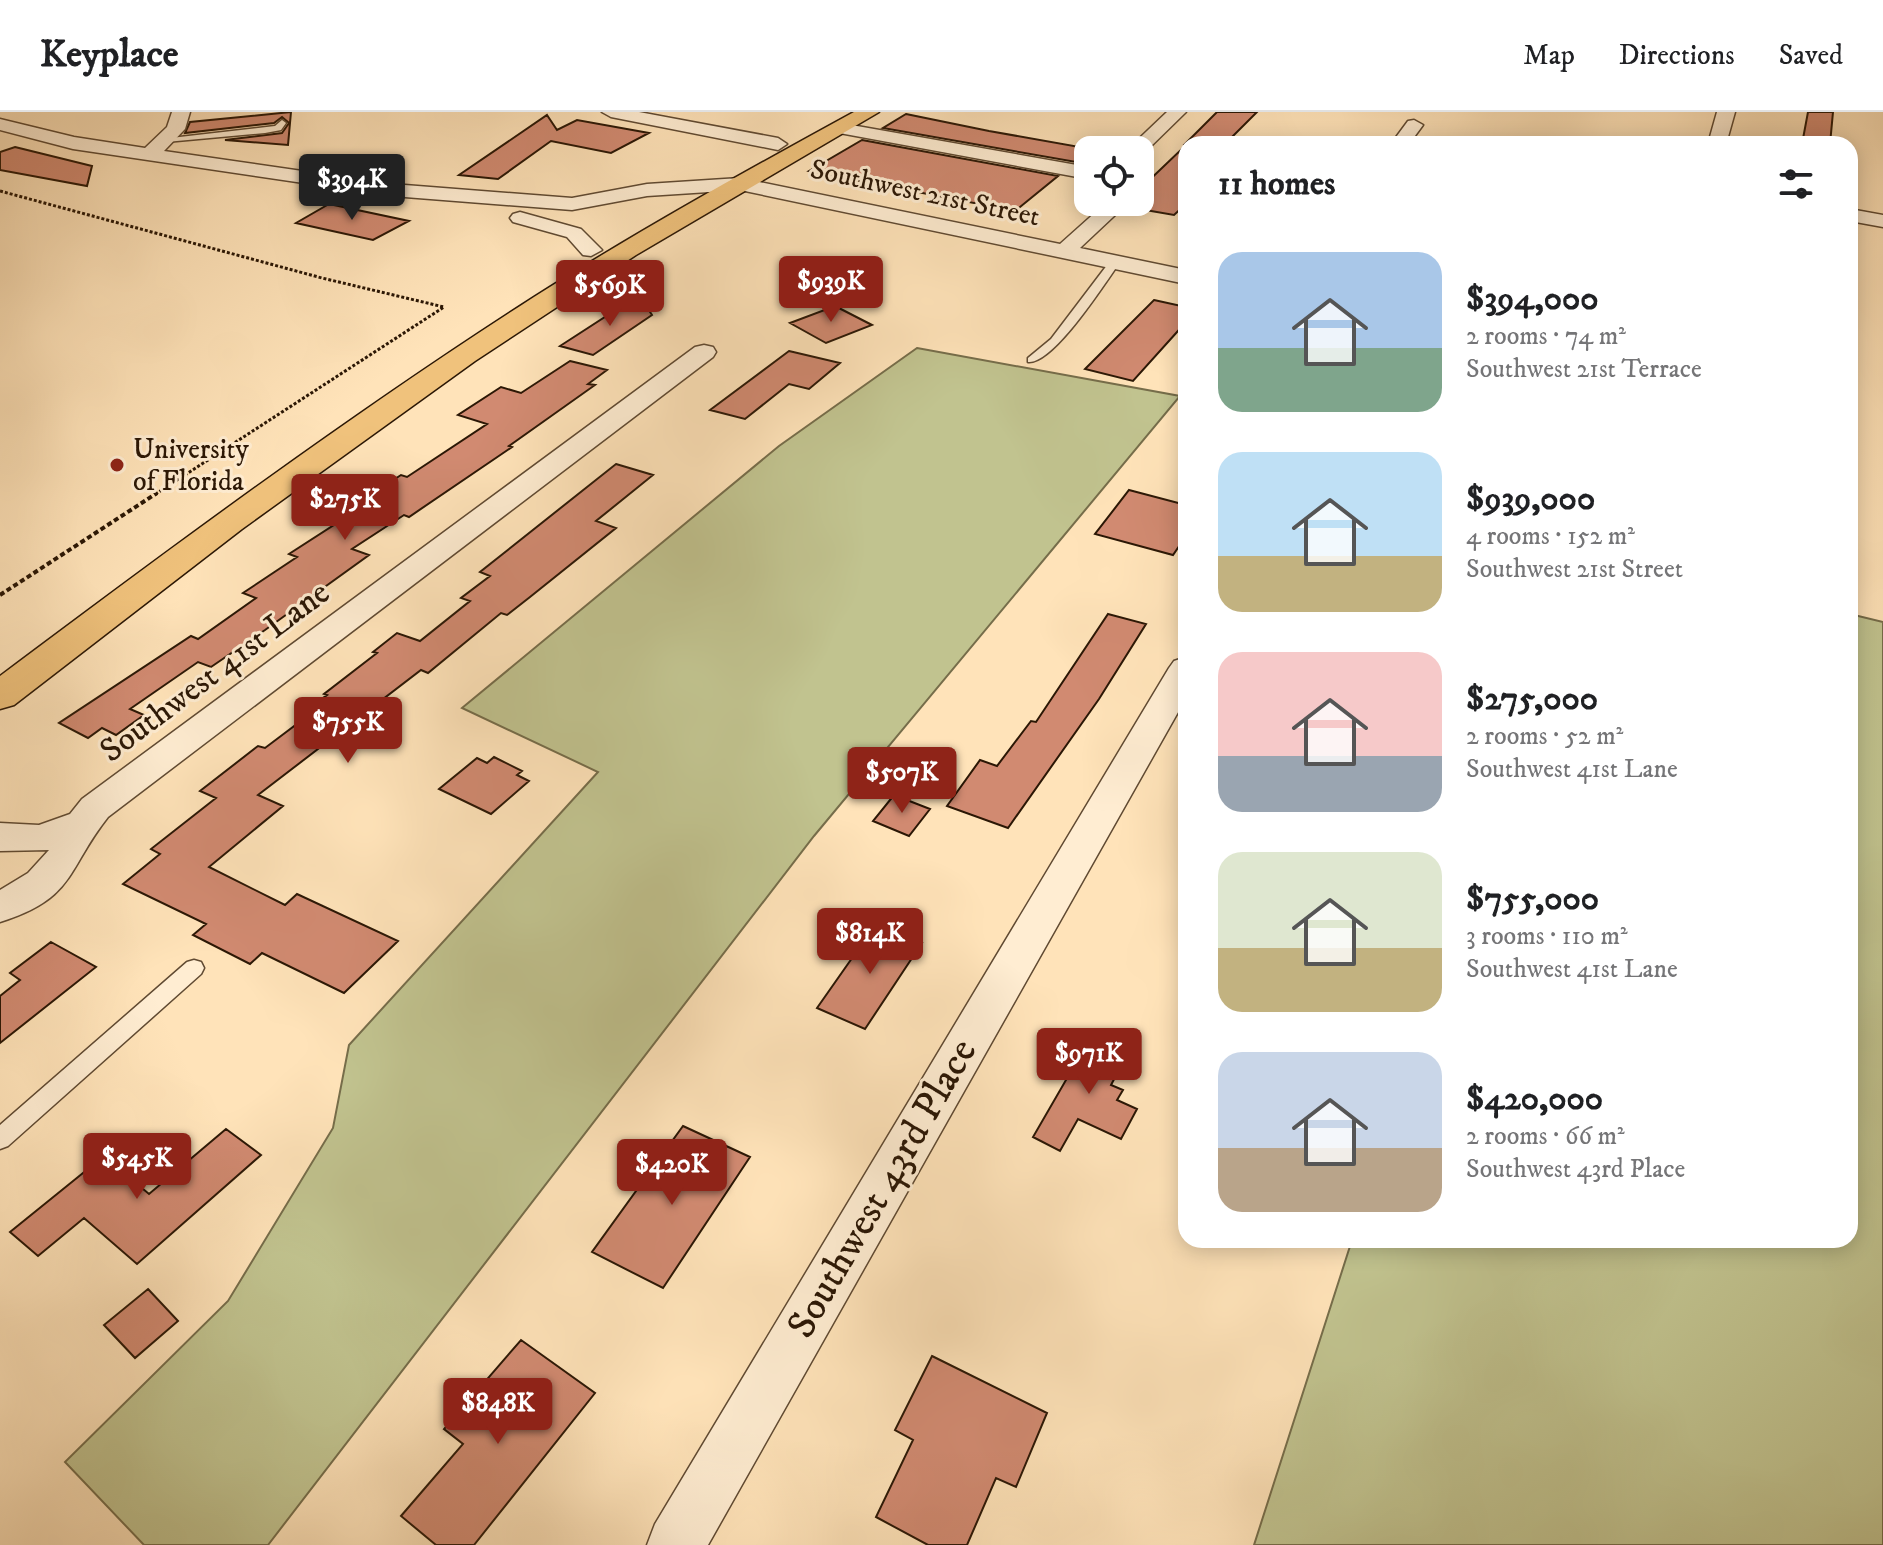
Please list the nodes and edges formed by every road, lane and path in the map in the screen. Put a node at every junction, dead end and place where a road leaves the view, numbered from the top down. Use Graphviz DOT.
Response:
graph roads {
  1 [pos="181,112"];
  2 [pos="611,112"];
  3 [pos="869,112"];
  4 [pos="1177,112"];
  5 [pos="1726,112"];
  6 [pos="838,120"];
  7 [pos="282,123"];
  8 [pos="0,124"];
  9 [pos="1414,125"];
  10 [pos="1151,136"];
  11 [pos="1406,136"];
  12 [pos="1719,136"];
  13 [pos="166,139"];
  14 [pos="778,144"];
  15 [pos="871,154"];
  16 [pos="148,155"];
  17 [pos="902,160"];
  18 [pos="1074,170"];
  19 [pos="740,184"];
  20 [pos="698,187"];
  21 [pos="392,190"];
  22 [pos="0,191"];
  23 [pos="1104,216"];
  24 [pos="1858,216"];
  25 [pos="1883,221"];
  26 [pos="591,250"];
  27 [pos="1065,251"];
  28 [pos="1115,262"];
  29 [pos="1178,275"];
  30 [pos="704,352"];
  31 [pos="1032,360"];
  32 [pos="0,595"];
  33 [pos="0,657"];
  34 [pos="1178,682"];
  35 [pos="0,696"];
  36 [pos="80,825"];
  37 [pos="0,837"];
  38 [pos="0,907"];
  39 [pos="194,968"];
  40 [pos="0,1139"];
  41 [pos="676,1545"];
  1 -- 13 [label="street"];
  2 -- 14 [label="street, Southwest 21st Street"];
  3 -- 6 [label="highway"];
  4 -- 10 [label="street"];
  5 -- 12 [label="street"];
  6 -- 14 [label="highway"];
  6 -- 18 [label="street"];
  6 -- 19 [label="highway"];
  7 -- 13 [label="lane"];
  8 -- 16 [label="street"];
  9 -- 11 [label="street"];
  13 -- 16 [label="street"];
  14 -- 20 [label="highway"];
  15 -- 17 [label="street"];
  16 -- 21 [label="street"];
  19 -- 20 [label="street, Southwest 21st Street"];
  19 -- 27 [label="street, Southwest 21st Street"];
  19 -- 35 [label="highway"];
  20 -- 21 [label="street, Southwest 21st Street"];
  20 -- 26 [label="highway"];
  21 -- 26 [label="street"];
  22 -- 32 [label="path"];
  23 -- 27 [label="street"];
  24 -- 25 [label="street"];
  26 -- 33 [label="highway"];
  27 -- 28 [label="street, Southwest 21st Street"];
  28 -- 29 [label="street, Southwest 21st Street"];
  28 -- 31 [label="lane"];
  30 -- 36 [label="street, Southwest 41st Lane"];
  34 -- 41 [label="street, Southwest 43rd Place"];
  36 -- 37 [label="street"];
  36 -- 38 [label="street"];
  39 -- 40 [label="lane"];
}
